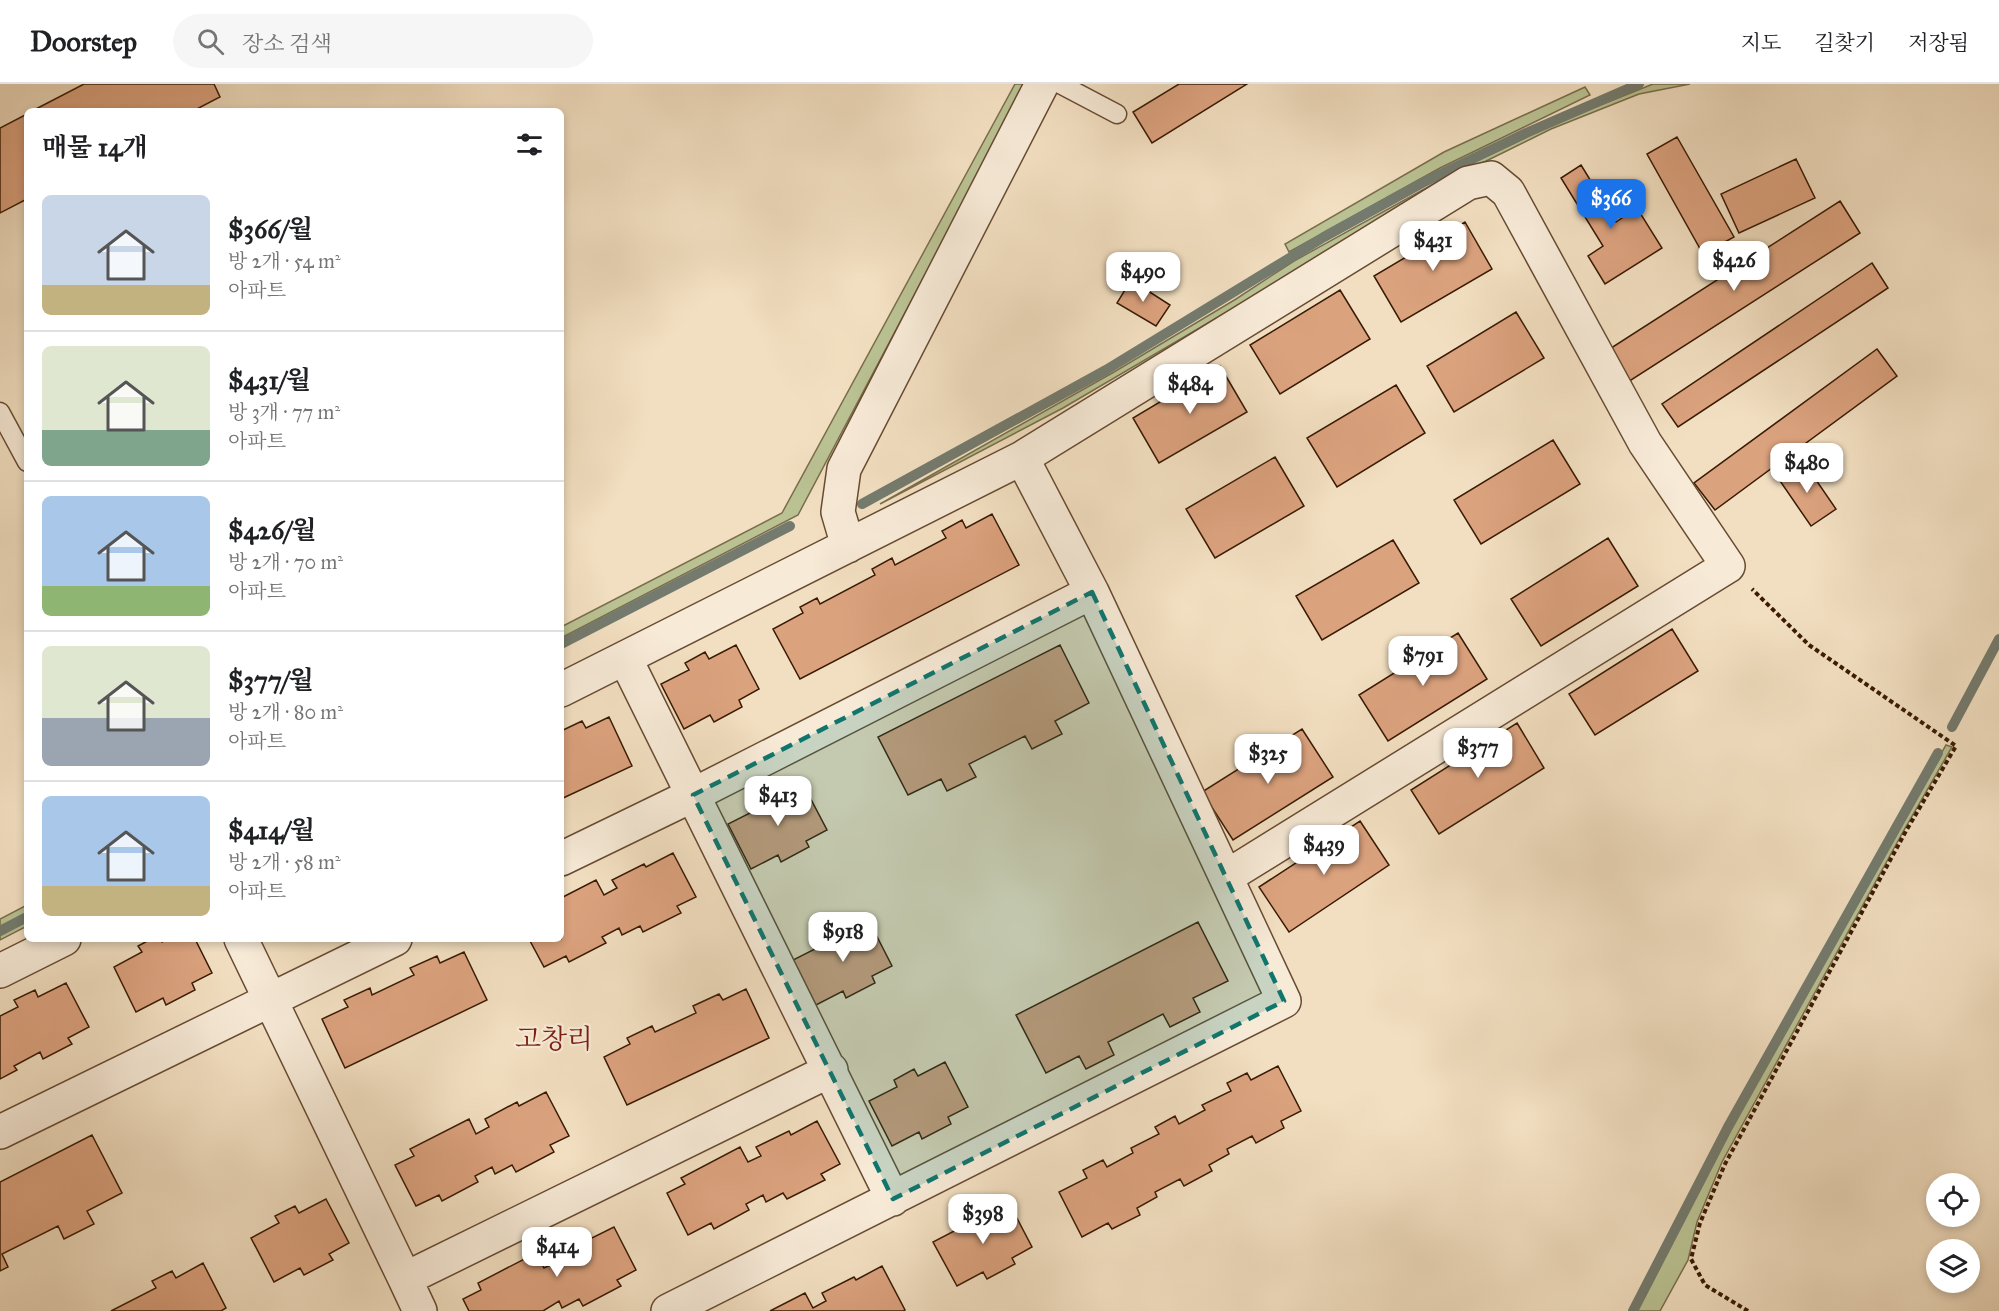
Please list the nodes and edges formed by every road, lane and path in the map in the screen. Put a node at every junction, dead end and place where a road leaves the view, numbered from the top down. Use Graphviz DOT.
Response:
graph roads {
  1 [pos="1042,84"];
  2 [pos="1060,84"];
  3 [pos="1117,114"];
  4 [pos="0,412"];
  5 [pos="24,456"];
  6 [pos="1022,458"];
  7 [pos="848,546"];
  8 [pos="1728,566"];
  9 [pos="1092,592"];
  10 [pos="625,658"];
  11 [pos="564,688"];
  12 [pos="693,795"];
  13 [pos="564,858"];
  14 [pos="1226,876"];
  15 [pos="58,942"];
  16 [pos="242,942"];
  17 [pos="389,942"];
  18 [pos="0,971"];
  19 [pos="270,999"];
  20 [pos="831,1070"];
  21 [pos="0,1132"];
  22 [pos="893,1199"];
  23 [pos="405,1280"];
  24 [pos="420,1311"];
  25 [pos="668,1311"];
  26 [pos="1748,1311"];
  1 -- 7 [label="street"];
  2 -- 3 [label="lane"];
  4 -- 5 [label="lane"];
  6 -- 7 [label="street"];
  6 -- 8 [label="street"];
  6 -- 9 [label="street"];
  7 -- 10 [label="street"];
  8 -- 14 [label="street"];
  8 -- 26 [label="path"];
  9 -- 12 [label="street"];
  9 -- 14 [label="street"];
  10 -- 11 [label="street"];
  10 -- 12 [label="street"];
  12 -- 13 [label="street"];
  12 -- 20 [label="street"];
  14 -- 22 [label="street"];
  15 -- 18 [label="street"];
  16 -- 19 [label="street"];
  17 -- 19 [label="street"];
  19 -- 21 [label="street"];
  19 -- 23 [label="street"];
  20 -- 22 [label="street"];
  20 -- 23 [label="street"];
  22 -- 25 [label="street"];
  23 -- 24 [label="street"];
}
